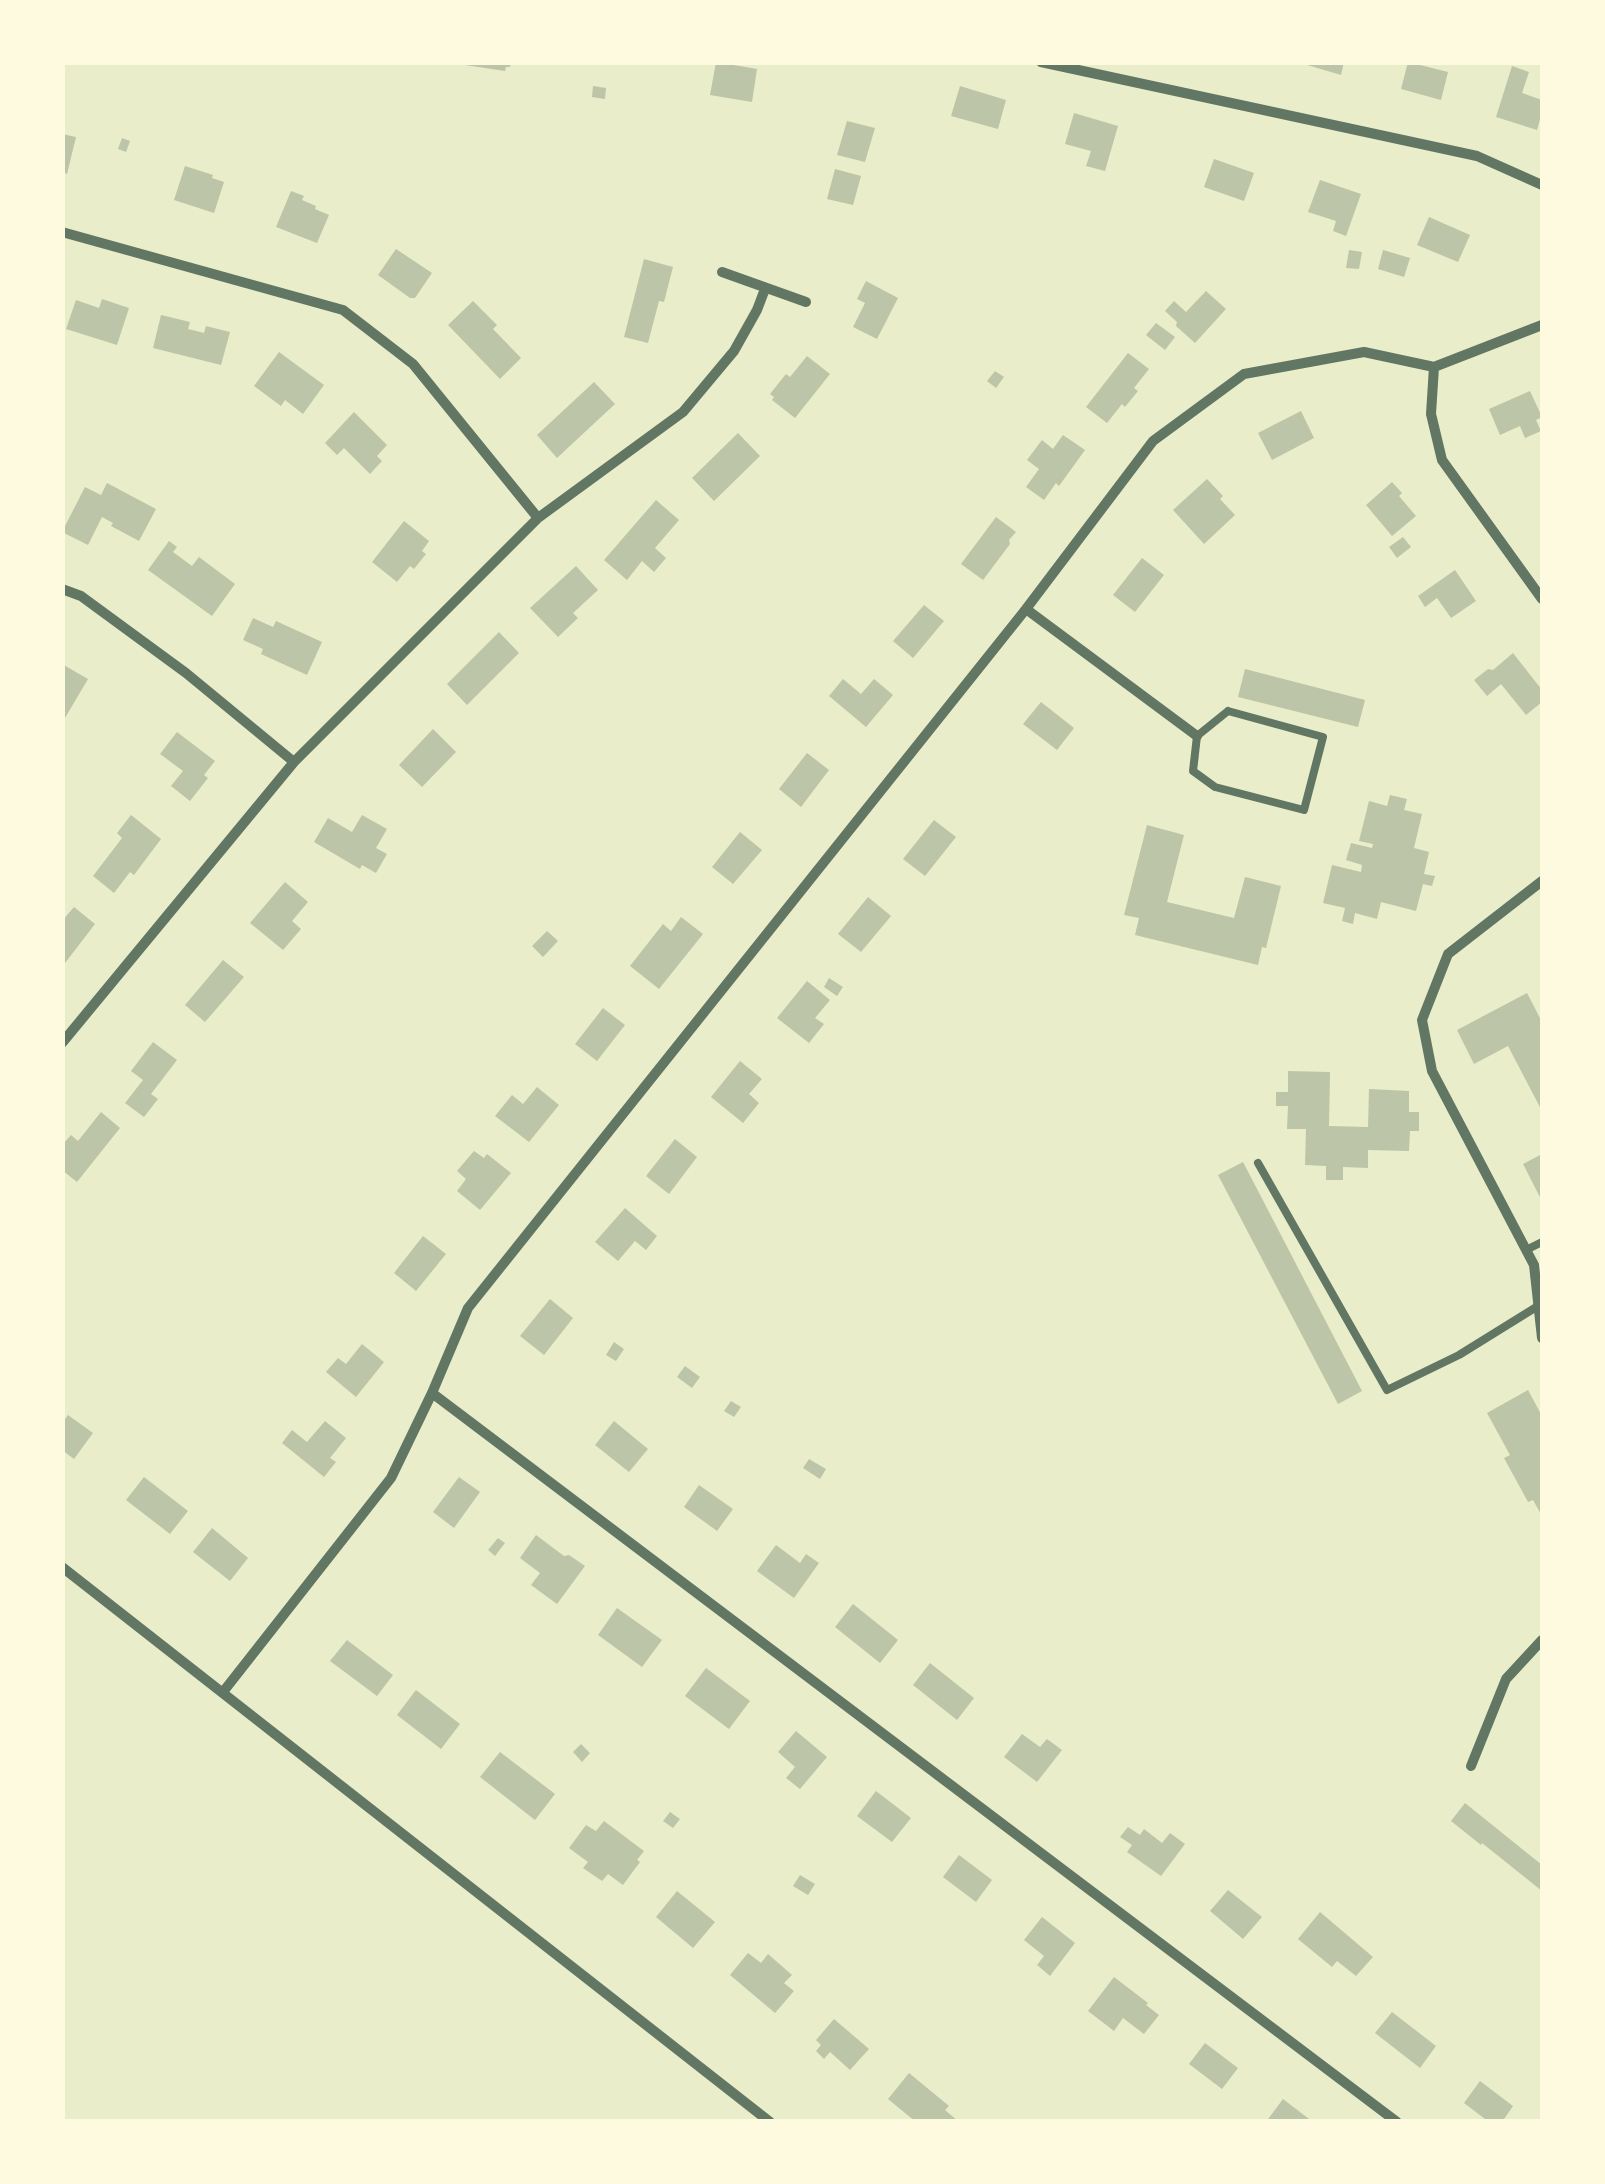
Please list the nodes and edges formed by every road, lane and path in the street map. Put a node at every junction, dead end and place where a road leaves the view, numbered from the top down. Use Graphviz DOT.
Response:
graph roads {
  1 [pos="1041,62"];
  2 [pos="1542,186"];
  3 [pos="62,232"];
  4 [pos="722,272"];
  5 [pos="765,289"];
  6 [pos="806,302"];
  7 [pos="1542,325"];
  8 [pos="1434,368"];
  9 [pos="538,518"];
  10 [pos="62,589"];
  11 [pos="1542,599"];
  12 [pos="1026,609"];
  13 [pos="1196,736"];
  14 [pos="294,762"];
  15 [pos="1542,880"];
  16 [pos="62,1043"];
  17 [pos="1258,1162"];
  18 [pos="1542,1242"];
  19 [pos="1526,1250"];
  20 [pos="1538,1306"];
  21 [pos="1542,1337"];
  22 [pos="432,1393"];
  23 [pos="62,1567"];
  24 [pos="1542,1640"];
  25 [pos="224,1692"];
  26 [pos="1471,1766"];
  27 [pos="770,2122"];
  28 [pos="1396,2122"];
  1 -- 2 [label="street"];
  3 -- 9 [label="street"];
  4 -- 5 [label="street"];
  5 -- 6 [label="street"];
  5 -- 9 [label="street"];
  7 -- 8 [label="street"];
  8 -- 11 [label="street"];
  8 -- 12 [label="street"];
  9 -- 14 [label="street"];
  10 -- 14 [label="street"];
  12 -- 13 [label="street"];
  12 -- 22 [label="street"];
  13 -- 13 [label="lane"];
  14 -- 16 [label="street"];
  15 -- 19 [label="street"];
  17 -- 20 [label="lane"];
  18 -- 19 [label="lane"];
  19 -- 20 [label="street"];
  20 -- 21 [label="street"];
  22 -- 25 [label="street"];
  22 -- 28 [label="street"];
  23 -- 25 [label="street"];
  24 -- 26 [label="street"];
  25 -- 27 [label="street"];
}
